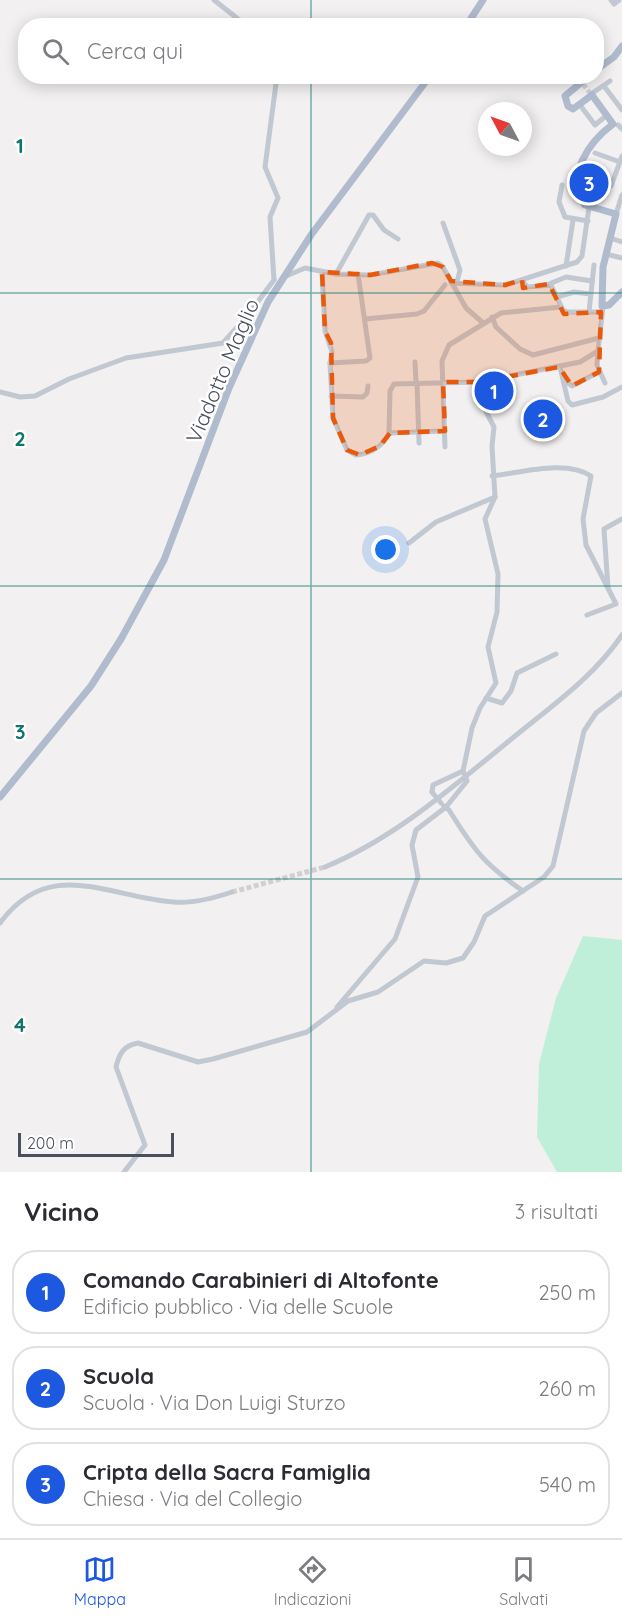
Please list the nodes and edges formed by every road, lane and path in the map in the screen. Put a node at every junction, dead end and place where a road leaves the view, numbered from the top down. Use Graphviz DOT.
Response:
graph roads {
  1 [pos="214,0"];
  2 [pos="483,0"];
  3 [pos="610,0"];
  4 [pos="619,0"];
  5 [pos="237,18"];
  6 [pos="471,18"];
  7 [pos="622,46"];
  8 [pos="604,63"];
  9 [pos="610,81"];
  10 [pos="276,84"];
  11 [pos="424,84"];
  12 [pos="582,84"];
  13 [pos="604,86"];
  14 [pos="591,94"];
  15 [pos="580,105"];
  16 [pos="622,110"];
  17 [pos="607,115"];
  18 [pos="619,125"];
  19 [pos="595,153"];
  20 [pos="621,159"];
  21 [pos="578,174"];
  22 [pos="562,185"];
  23 [pos="622,195"];
  24 [pos="590,207"];
  25 [pos="616,214"];
  26 [pos="573,220"];
  27 [pos="588,221"];
  28 [pos="443,223"];
  29 [pos="614,224"];
  30 [pos="622,226"];
  31 [pos="610,238"];
  32 [pos="398,239"];
  33 [pos="622,242"];
  34 [pos="606,254"];
  35 [pos="622,258"];
  36 [pos="594,265"];
  37 [pos="566,266"];
  38 [pos="322,272"];
  39 [pos="336,274"];
  40 [pos="358,274"];
  41 [pos="274,280"];
  42 [pos="522,280"];
  43 [pos="592,281"];
  44 [pos="451,283"];
  45 [pos="549,284"];
  46 [pos="622,292"];
  47 [pos="590,294"];
  48 [pos="557,297"];
  49 [pos="561,307"];
  50 [pos="602,310"];
  51 [pos="589,312"];
  52 [pos="492,317"];
  53 [pos="365,319"];
  54 [pos="482,322"];
  55 [pos="599,338"];
  56 [pos="598,351"];
  57 [pos="330,363"];
  58 [pos="415,363"];
  59 [pos="560,367"];
  60 [pos="599,372"];
  61 [pos="564,380"];
  62 [pos="443,382"];
  63 [pos="480,382"];
  64 [pos="416,383"];
  65 [pos="605,383"];
  66 [pos="368,386"];
  67 [pos="622,387"];
  68 [pos="0,393"];
  69 [pos="331,396"];
  70 [pos="445,431"];
  71 [pos="418,432"];
  72 [pos="389,433"];
  73 [pos="419,443"];
  74 [pos="445,447"];
  75 [pos="492,476"];
  76 [pos="495,497"];
  77 [pos="622,519"];
  78 [pos="409,543"];
  79 [pos="608,588"];
  80 [pos="587,615"];
  81 [pos="622,635"];
  82 [pos="556,654"];
  83 [pos="622,693"];
  84 [pos="486,698"];
  85 [pos="464,773"];
  86 [pos="0,797"];
  87 [pos="443,805"];
  88 [pos="325,867"];
  89 [pos="523,891"];
  90 [pos="232,892"];
  91 [pos="0,923"];
  92 [pos="336,1009"];
  93 [pos="124,1172"];
  1 -- 5 [label="street"];
  2 -- 6 [label="main road"];
  3 -- 4 [label="street"];
  7 -- 8 [label="main road"];
  9 -- 13 [label="street"];
  10 -- 41 [label="street"];
  11 -- 86 [label="main road, Viadotto Maglio, bridge"];
  12 -- 15 [label="main road"];
  13 -- 14 [label="street"];
  13 -- 16 [label="street"];
  14 -- 15 [label="main road"];
  14 -- 17 [label="main road"];
  15 -- 17 [label="street"];
  17 -- 18 [label="main road"];
  18 -- 21 [label="main road"];
  19 -- 20 [label="street"];
  20 -- 21 [label="street"];
  21 -- 24 [label="main road"];
  22 -- 26 [label="street"];
  23 -- 25 [label="street"];
  24 -- 25 [label="main road"];
  24 -- 27 [label="street"];
  25 -- 29 [label="main road"];
  26 -- 27 [label="street"];
  26 -- 37 [label="street"];
  27 -- 37 [label="street"];
  28 -- 44 [label="street"];
  29 -- 30 [label="street"];
  29 -- 31 [label="main road"];
  31 -- 33 [label="street"];
  31 -- 34 [label="main road"];
  32 -- 39 [label="street"];
  34 -- 35 [label="street"];
  34 -- 50 [label="main road"];
  36 -- 43 [label="street"];
  37 -- 42 [label="street"];
  38 -- 39 [label="street"];
  38 -- 41 [label="street"];
  38 -- 57 [label="street"];
  39 -- 40 [label="street"];
  40 -- 44 [label="street"];
  40 -- 53 [label="street"];
  41 -- 68 [label="street"];
  42 -- 44 [label="street"];
  42 -- 45 [label="street"];
  43 -- 45 [label="street"];
  43 -- 47 [label="street"];
  44 -- 53 [label="street"];
  44 -- 54 [label="street"];
  45 -- 48 [label="street"];
  46 -- 50 [label="main road"];
  47 -- 48 [label="street"];
  47 -- 51 [label="street"];
  48 -- 49 [label="street"];
  49 -- 51 [label="street"];
  49 -- 52 [label="street"];
  50 -- 51 [label="street"];
  50 -- 55 [label="street"];
  52 -- 54 [label="street"];
  52 -- 55 [label="street"];
  53 -- 57 [label="street"];
  54 -- 62 [label="street"];
  55 -- 56 [label="street"];
  56 -- 59 [label="street"];
  56 -- 60 [label="street"];
  57 -- 69 [label="street"];
  58 -- 64 [label="street"];
  59 -- 61 [label="street"];
  59 -- 63 [label="street"];
  60 -- 61 [label="street"];
  60 -- 65 [label="street"];
  61 -- 67 [label="street"];
  62 -- 63 [label="street"];
  62 -- 64 [label="street"];
  62 -- 70 [label="street"];
  63 -- 75 [label="street"];
  64 -- 71 [label="street"];
  64 -- 72 [label="street"];
  66 -- 69 [label="street"];
  69 -- 72 [label="street"];
  70 -- 71 [label="street"];
  70 -- 74 [label="street"];
  71 -- 72 [label="street"];
  71 -- 73 [label="street"];
  75 -- 76 [label="street"];
  75 -- 79 [label="street"];
  76 -- 78 [label="street"];
  76 -- 84 [label="street"];
  77 -- 79 [label="street"];
  79 -- 80 [label="street"];
  81 -- 85 [label="street"];
  82 -- 84 [label="street"];
  83 -- 89 [label="street"];
  84 -- 85 [label="street"];
  85 -- 87 [label="street"];
  85 -- 87 [label="street, bridge"];
  85 -- 88 [label="street"];
  87 -- 89 [label="street"];
  87 -- 92 [label="street"];
  89 -- 92 [label="street"];
  90 -- 91 [label="street"];
  92 -- 93 [label="street"];
}
